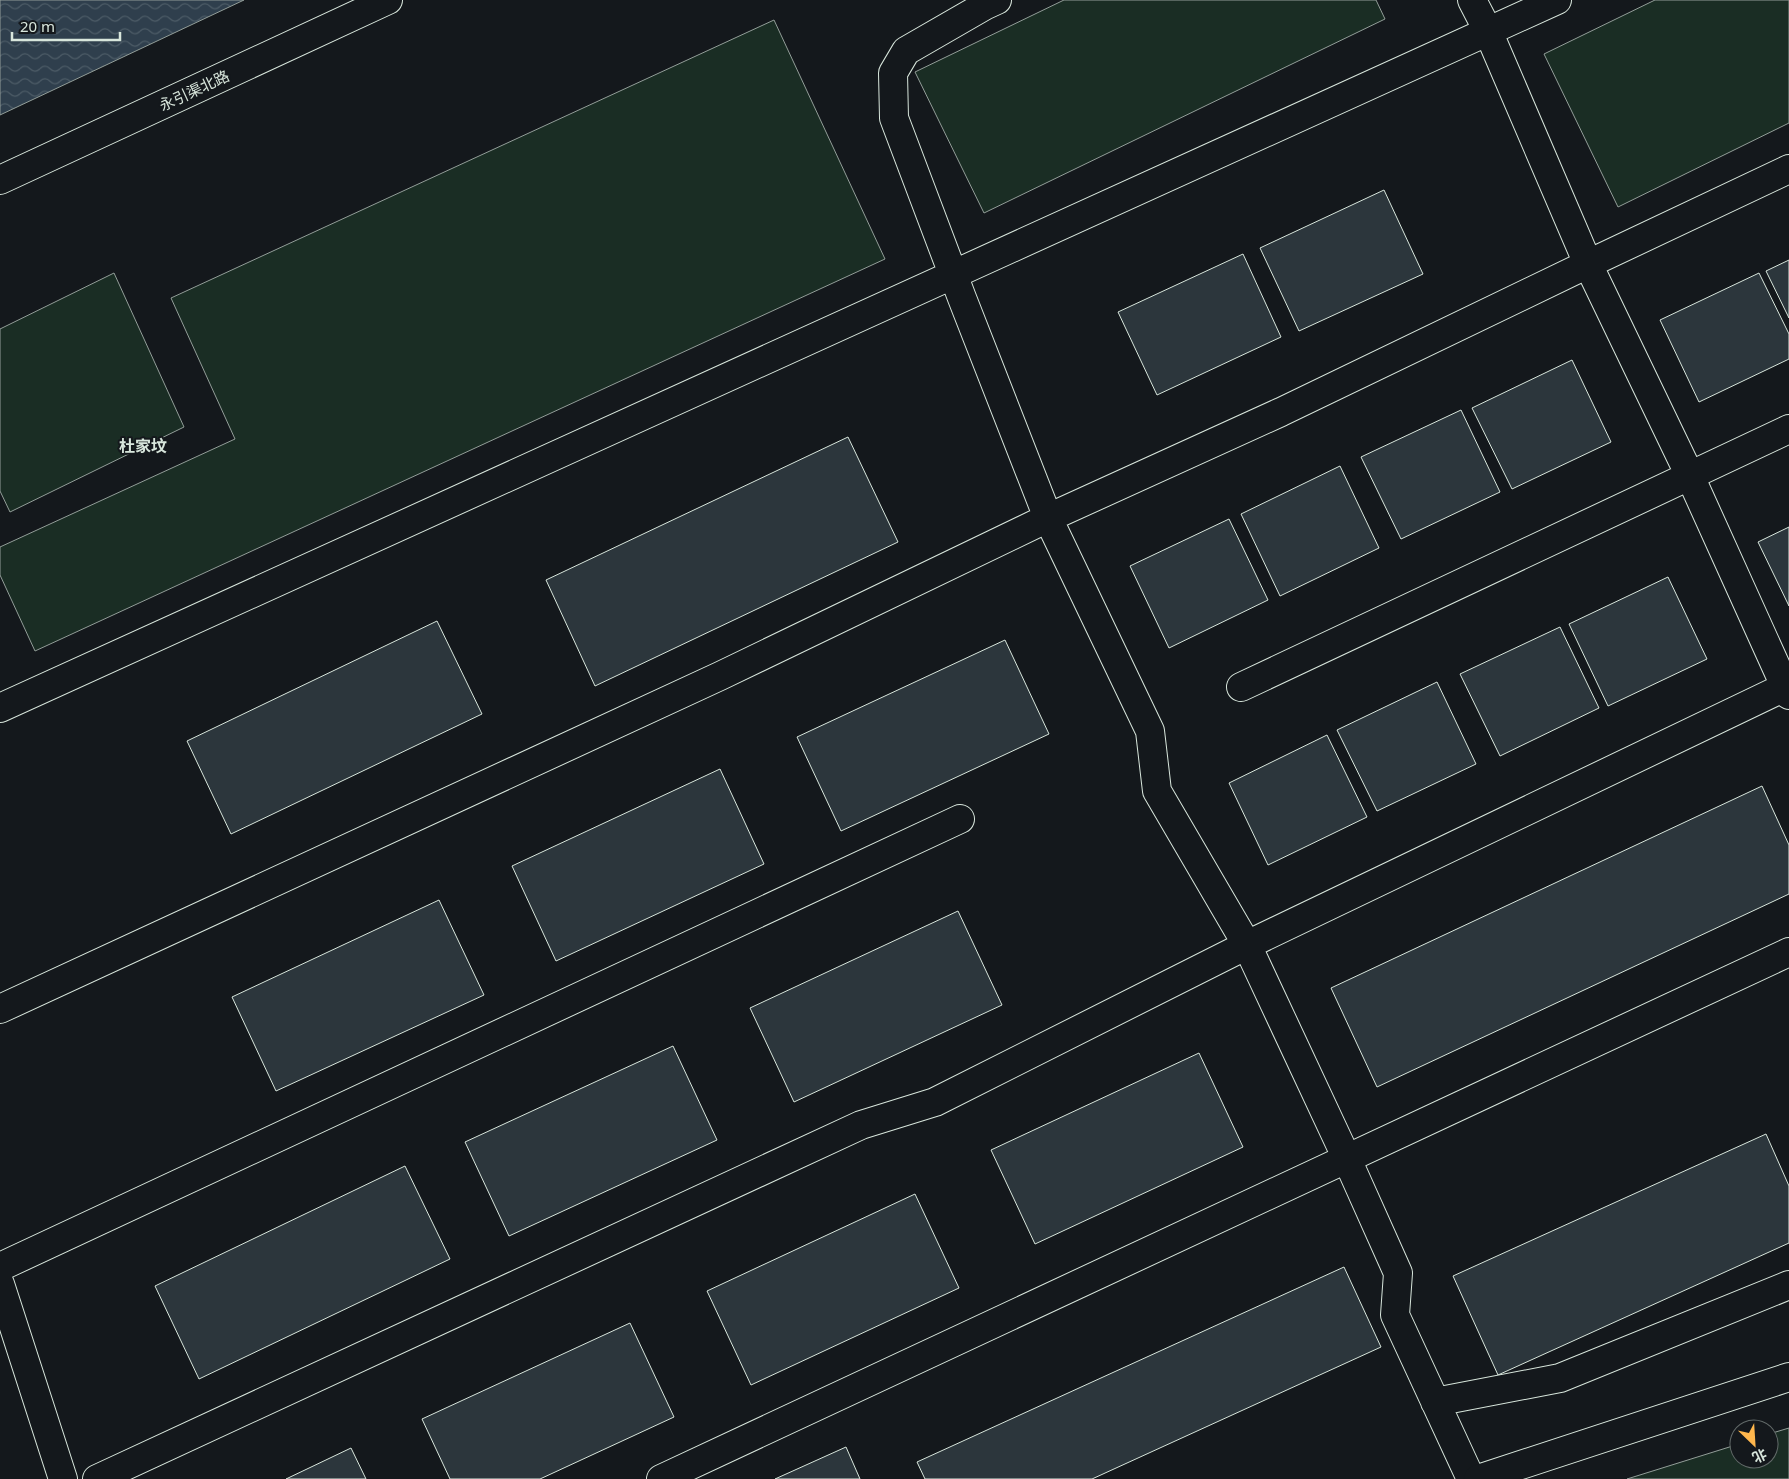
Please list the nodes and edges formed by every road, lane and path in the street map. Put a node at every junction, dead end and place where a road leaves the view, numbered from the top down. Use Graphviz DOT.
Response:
graph roads {
  1 [pos="388,0"];
  2 [pos="997,0"];
  3 [pos="1472,0"];
  4 [pos="1557,0"];
  5 [pos="1488,31"];
  6 [pos="1789,169"];
  7 [pos="0,180"];
  8 [pos="1588,264"];
  9 [pos="953,274"];
  10 [pos="1789,429"];
  11 [pos="1690,476"];
  12 [pos="1048,518"];
  13 [pos="1241,688"];
  14 [pos="1788,689"];
  15 [pos="0,708"];
  16 [pos="960,819"];
  17 [pos="1247,945"];
  18 [pos="1789,952"];
  19 [pos="0,1010"];
  20 [pos="1347,1159"];
  21 [pos="0,1267"];
  22 [pos="0,1284"];
  23 [pos="1789,1285"];
  24 [pos="1789,1378"];
  25 [pos="1436,1402"];
  26 [pos="63,1479"];
  27 [pos="97,1479"];
  28 [pos="662,1479"];
  29 [pos="1472,1479"];
  30 [pos="1478,1479"];
  1 -- 7 [label="street, 永引渠北路"];
  2 -- 9 [label="street"];
  3 -- 5 [label="street"];
  4 -- 5 [label="street"];
  5 -- 8 [label="street"];
  5 -- 9 [label="street"];
  6 -- 8 [label="street"];
  8 -- 11 [label="street"];
  8 -- 12 [label="street"];
  9 -- 12 [label="street"];
  9 -- 15 [label="street"];
  10 -- 11 [label="street"];
  11 -- 13 [label="street"];
  11 -- 14 [label="street"];
  12 -- 17 [label="street"];
  12 -- 19 [label="street"];
  14 -- 17 [label="street"];
  16 -- 21 [label="street"];
  17 -- 20 [label="street"];
  17 -- 27 [label="street"];
  18 -- 20 [label="street"];
  20 -- 25 [label="street"];
  20 -- 28 [label="street"];
  22 -- 26 [label="street"];
  23 -- 25 [label="street"];
  24 -- 30 [label="street"];
  25 -- 29 [label="street"];
}
